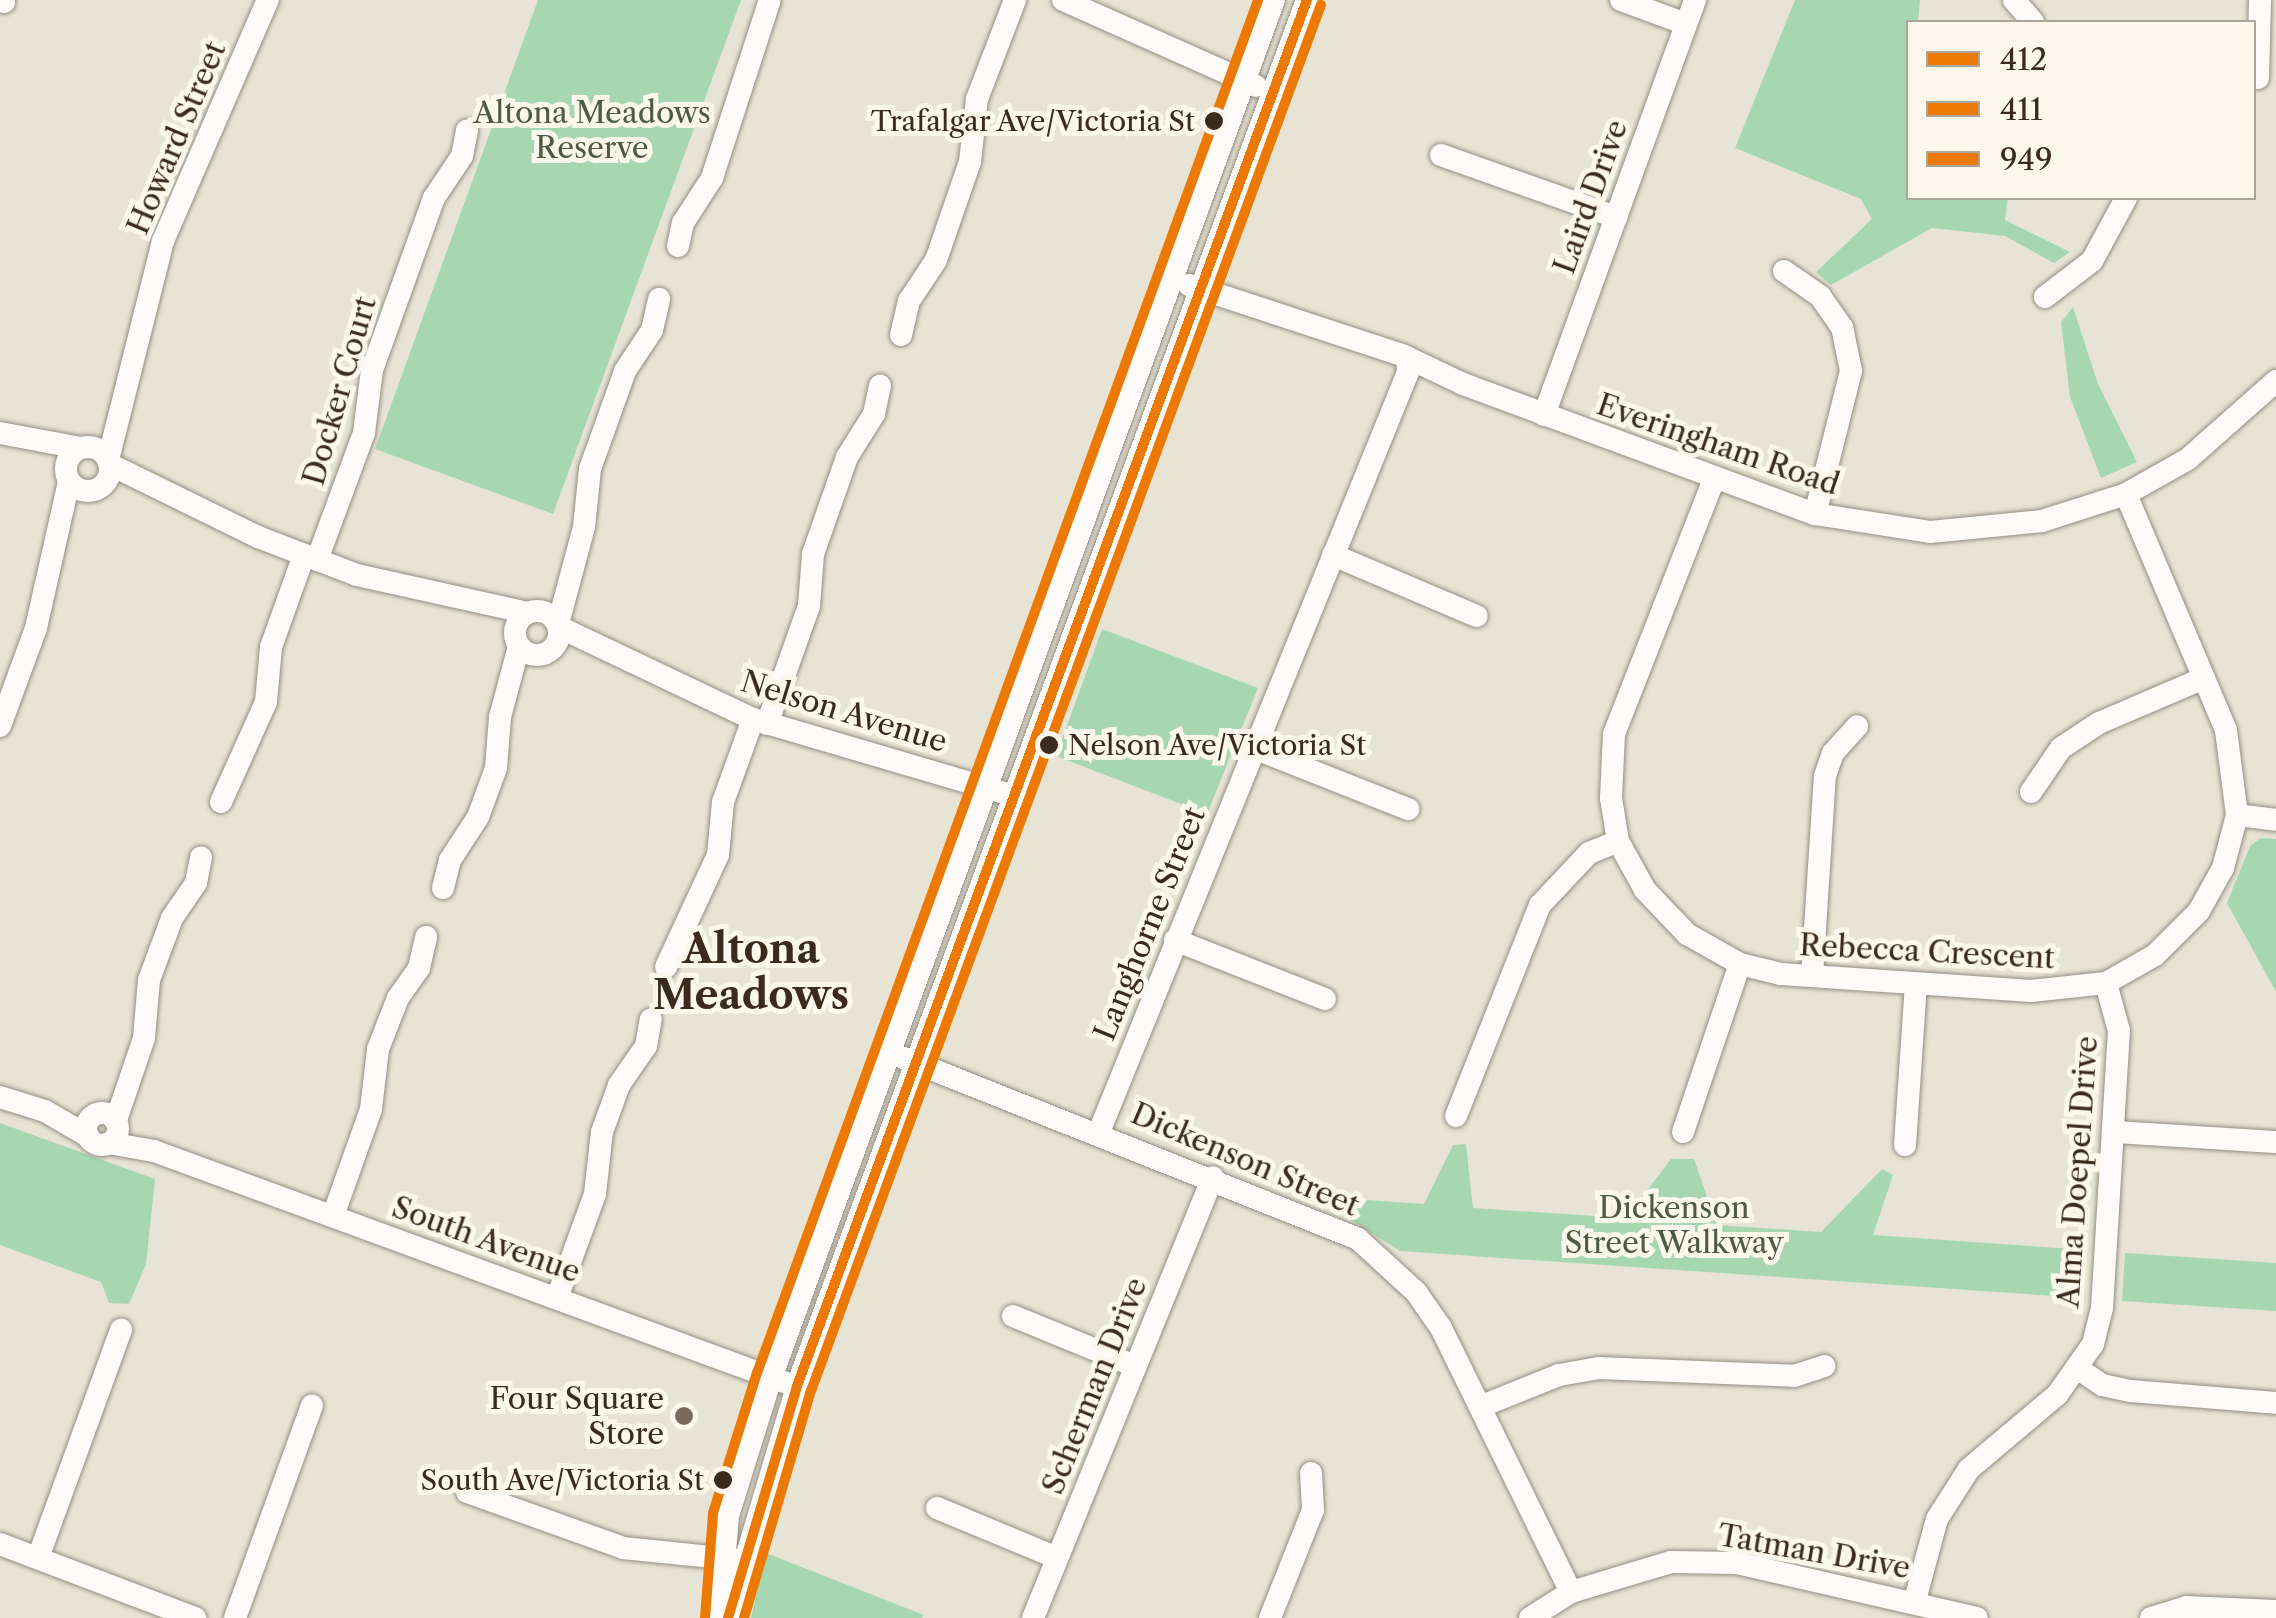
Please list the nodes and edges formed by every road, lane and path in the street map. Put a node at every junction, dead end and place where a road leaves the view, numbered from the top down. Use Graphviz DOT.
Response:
graph roads {
  1 [pos="268,0"];
  2 [pos="770,0"];
  3 [pos="1015,0"];
  4 [pos="1063,0"];
  5 [pos="1274,0"];
  6 [pos="1308,0"];
  7 [pos="1621,0"];
  8 [pos="1695,0"];
  9 [pos="2014,0"];
  10 [pos="2260,0"];
  11 [pos="2031,20"];
  12 [pos="1686,24"];
  13 [pos="2262,78"];
  14 [pos="1244,81"];
  15 [pos="1274,92"];
  16 [pos="467,130"];
  17 [pos="1442,155"];
  18 [pos="2125,200"];
  19 [pos="1616,217"];
  20 [pos="678,246"];
  21 [pos="1784,271"];
  22 [pos="1172,279"];
  23 [pos="1199,288"];
  24 [pos="2044,297"];
  25 [pos="659,299"];
  26 [pos="901,335"];
  27 [pos="1404,366"];
  28 [pos="2276,382"];
  29 [pos="880,386"];
  30 [pos="1544,415"];
  31 [pos="0,434"];
  32 [pos="35,442"];
  33 [pos="97,455"];
  34 [pos="1714,479"];
  35 [pos="80,483"];
  36 [pos="166,492"];
  37 [pos="2126,494"];
  38 [pos="1815,514"];
  39 [pos="1333,555"];
  40 [pos="310,557"];
  41 [pos="566,576"];
  42 [pos="466,602"];
  43 [pos="530,612"];
  44 [pos="1476,616"];
  45 [pos="558,625"];
  46 [pos="530,647"];
  47 [pos="606,652"];
  48 [pos="2204,678"];
  49 [pos="760,721"];
  50 [pos="0,726"];
  51 [pos="1857,726"];
  52 [pos="1254,748"];
  53 [pos="988,788"];
  54 [pos="2032,792"];
  55 [pos="1014,796"];
  56 [pos="221,802"];
  57 [pos="1408,809"];
  58 [pos="2237,815"];
  59 [pos="2276,820"];
  60 [pos="1618,841"];
  61 [pos="201,856"];
  62 [pos="443,888"];
  63 [pos="426,937"];
  64 [pos="1176,940"];
  65 [pos="1740,964"];
  66 [pos="666,967"];
  67 [pos="1812,976"];
  68 [pos="1916,983"];
  69 [pos="2106,983"];
  70 [pos="1326,999"];
  71 [pos="651,1018"];
  72 [pos="888,1052"];
  73 [pos="915,1062"];
  74 [pos="0,1096"];
  75 [pos="1456,1116"];
  76 [pos="104,1125"];
  77 [pos="1100,1132"];
  78 [pos="1683,1132"];
  79 [pos="2115,1132"];
  80 [pos="2276,1142"];
  81 [pos="1904,1146"];
  82 [pos="1213,1177"];
  83 [pos="332,1216"];
  84 [pos="557,1298"];
  85 [pos="1013,1316"];
  86 [pos="121,1330"];
  87 [pos="1134,1366"];
  88 [pos="1824,1366"];
  89 [pos="2080,1370"];
  90 [pos="771,1378"];
  91 [pos="797,1386"];
  92 [pos="2276,1403"];
  93 [pos="312,1405"];
  94 [pos="1482,1406"];
  95 [pos="1311,1473"];
  96 [pos="467,1492"];
  97 [pos="937,1508"];
  98 [pos="0,1544"];
  99 [pos="38,1558"];
  100 [pos="1058,1558"];
  101 [pos="730,1559"];
  102 [pos="1570,1592"];
  103 [pos="1915,1600"];
  104 [pos="145,1610"];
  105 [pos="2276,1611"];
  106 [pos="195,1618"];
  107 [pos="234,1618"];
  108 [pos="720,1618"];
  109 [pos="728,1618"];
  110 [pos="1033,1618"];
  111 [pos="1270,1618"];
  112 [pos="1530,1618"];
  113 [pos="1977,1618"];
  114 [pos="2152,1618"];
  1 -- 33 [label="street, Howard Street"];
  2 -- 20 [label="street"];
  3 -- 26 [label="street"];
  4 -- 14 [label="street"];
  5 -- 14 [label="street"];
  6 -- 15 [label="street"];
  7 -- 12 [label="street"];
  8 -- 12 [label="street, Laird Drive"];
  9 -- 11 [label="street"];
  10 -- 13 [label="street"];
  12 -- 19 [label="street, Laird Drive"];
  14 -- 15 [label="street"];
  14 -- 22 [label="street"];
  15 -- 23 [label="street"];
  16 -- 40 [label="street, Docker Court"];
  17 -- 19 [label="street"];
  18 -- 24 [label="street"];
  19 -- 30 [label="street, Laird Drive"];
  21 -- 38 [label="street"];
  22 -- 23 [label="street, Everingham Road"];
  22 -- 53 [label="street"];
  23 -- 27 [label="street, Everingham Road"];
  23 -- 55 [label="street"];
  25 -- 41 [label="street"];
  27 -- 30 [label="street, Everingham Road"];
  27 -- 39 [label="street, Langhorne Street"];
  28 -- 37 [label="street, Everingham Road"];
  29 -- 49 [label="street"];
  30 -- 34 [label="street, Everingham Road"];
  31 -- 32 [label="street"];
  32 -- 33 [label="street"];
  32 -- 35 [label="street"];
  33 -- 35 [label="street"];
  33 -- 35 [label="street"];
  33 -- 36 [label="street"];
  34 -- 38 [label="street, Everingham Road"];
  34 -- 60 [label="street, Rebecca Crescent"];
  35 -- 36 [label="street"];
  35 -- 50 [label="street"];
  36 -- 40 [label="street"];
  37 -- 38 [label="street, Everingham Road"];
  37 -- 48 [label="street, Rebecca Crescent"];
  39 -- 44 [label="street"];
  39 -- 52 [label="street, Langhorne Street"];
  40 -- 42 [label="street"];
  40 -- 56 [label="street, Docker Court"];
  41 -- 43 [label="street"];
  41 -- 45 [label="street"];
  42 -- 43 [label="street"];
  42 -- 46 [label="street"];
  43 -- 45 [label="street, Nelson Avenue"];
  43 -- 46 [label="street"];
  45 -- 46 [label="street"];
  45 -- 47 [label="street, Nelson Avenue"];
  46 -- 47 [label="street, Nelson Avenue"];
  46 -- 62 [label="street"];
  47 -- 49 [label="street, Nelson Avenue"];
  48 -- 54 [label="street"];
  48 -- 58 [label="street, Rebecca Crescent"];
  49 -- 53 [label="street, Nelson Avenue"];
  49 -- 66 [label="street"];
  51 -- 67 [label="street"];
  52 -- 57 [label="street"];
  52 -- 64 [label="street, Langhorne Street"];
  53 -- 55 [label="street, Nelson Avenue"];
  53 -- 72 [label="street"];
  55 -- 73 [label="street"];
  58 -- 59 [label="street"];
  58 -- 69 [label="street, Rebecca Crescent"];
  60 -- 65 [label="street, Rebecca Crescent"];
  60 -- 75 [label="street"];
  61 -- 76 [label="street"];
  63 -- 83 [label="street"];
  64 -- 70 [label="street"];
  64 -- 77 [label="street, Langhorne Street"];
  65 -- 67 [label="street, Rebecca Crescent"];
  65 -- 78 [label="street"];
  67 -- 68 [label="street, Rebecca Crescent"];
  68 -- 69 [label="street, Rebecca Crescent"];
  68 -- 81 [label="street"];
  69 -- 79 [label="street, Alma Doepel Drive"];
  71 -- 84 [label="street"];
  72 -- 73 [label="street, Dickenson Street"];
  72 -- 90 [label="street"];
  73 -- 77 [label="street, Dickenson Street"];
  73 -- 91 [label="street"];
  74 -- 76 [label="street, South Avenue"];
  76 -- 83 [label="street, South Avenue"];
  77 -- 82 [label="street, Dickenson Street"];
  79 -- 80 [label="street"];
  79 -- 89 [label="street, Alma Doepel Drive"];
  82 -- 87 [label="street, Scherman Drive"];
  82 -- 94 [label="street, Dickenson Street"];
  83 -- 84 [label="street, South Avenue"];
  84 -- 90 [label="street, South Avenue"];
  85 -- 87 [label="street"];
  86 -- 99 [label="street"];
  87 -- 100 [label="street, Scherman Drive"];
  88 -- 94 [label="street"];
  89 -- 92 [label="street"];
  89 -- 103 [label="street, Alma Doepel Drive"];
  90 -- 91 [label="street, South Avenue"];
  90 -- 101 [label="street"];
  91 -- 101 [label="street"];
  93 -- 107 [label="street"];
  94 -- 102 [label="street, Dickenson Street"];
  95 -- 111 [label="street"];
  96 -- 101 [label="street"];
  97 -- 100 [label="street"];
  98 -- 99 [label="street"];
  99 -- 104 [label="street"];
  100 -- 110 [label="street, Scherman Drive"];
  101 -- 108 [label="street"];
  101 -- 109 [label="street"];
  102 -- 103 [label="street, Tatman Drive"];
  102 -- 112 [label="street, Tatman Drive"];
  103 -- 113 [label="street, Tatman Drive"];
  104 -- 106 [label="street"];
  105 -- 114 [label="street"];
}
